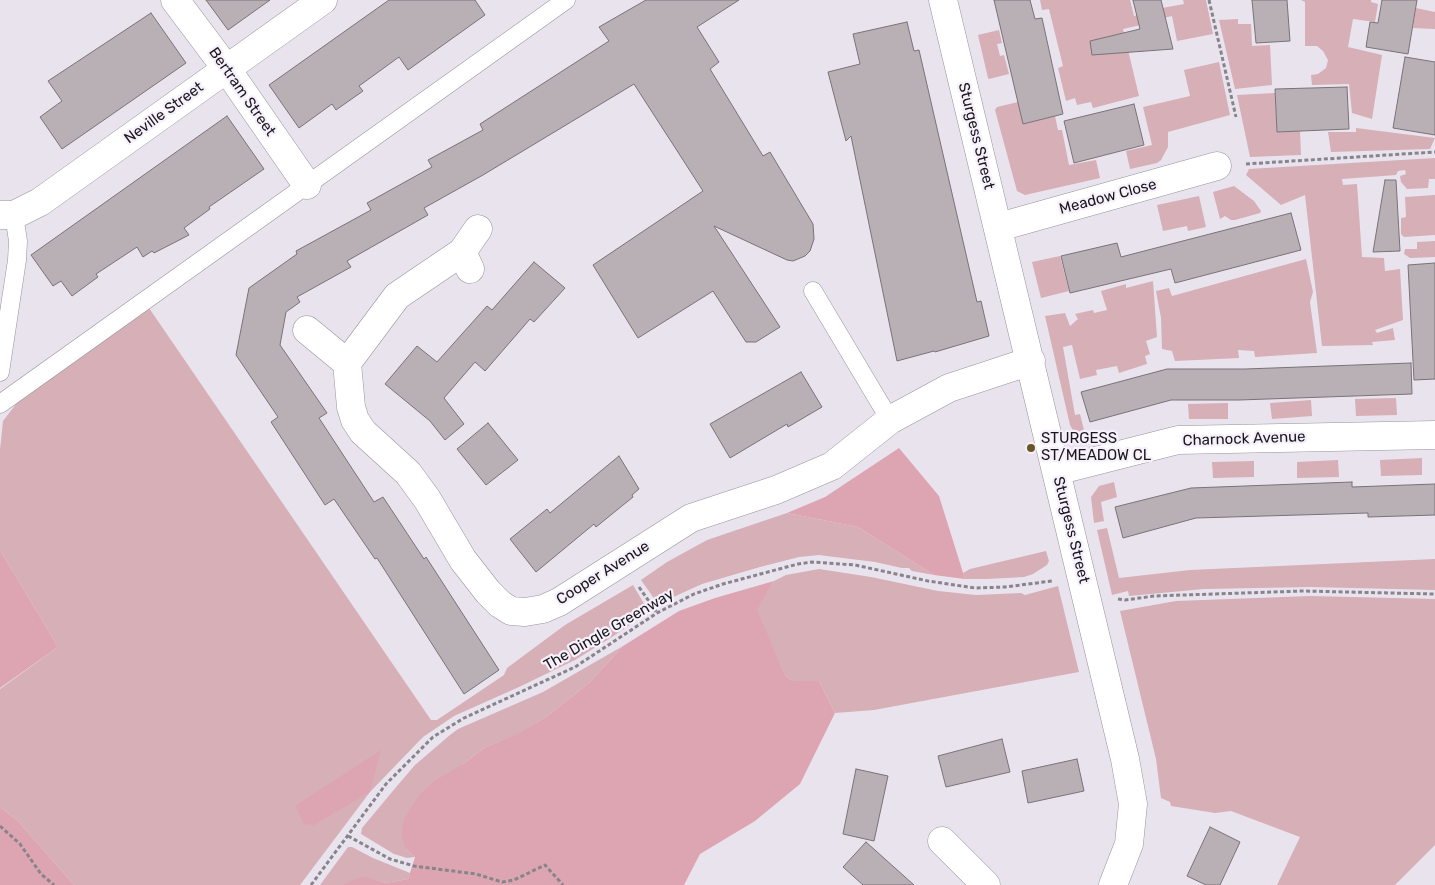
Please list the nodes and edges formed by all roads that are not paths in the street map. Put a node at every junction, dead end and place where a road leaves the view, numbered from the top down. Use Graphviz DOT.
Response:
graph roads {
  1 [pos="176,0"];
  2 [pos="323,0"];
  3 [pos="566,0"];
  4 [pos="943,0"];
  5 [pos="226,68"];
  6 [pos="1230,165"];
  7 [pos="307,185"];
  8 [pos="7,215"];
  9 [pos="999,226"];
  10 [pos="478,229"];
  11 [pos="813,291"];
  12 [pos="307,330"];
  13 [pos="1031,361"];
  14 [pos="347,363"];
  15 [pos="0,372"];
  16 [pos="0,404"];
  17 [pos="890,420"];
  18 [pos="1435,434"];
  19 [pos="1056,471"];
  20 [pos="942,841"];
  21 [pos="986,885"];
  22 [pos="1113,885"];
  1 -- 5 [label="street, Bertram Street"];
  2 -- 5 [label="street, Neville Street"];
  3 -- 7 [label="lane"];
  4 -- 9 [label="street, Sturgess Street"];
  5 -- 7 [label="street, Bertram Street"];
  5 -- 8 [label="street, Neville Street"];
  6 -- 9 [label="street, Meadow Close"];
  7 -- 16 [label="lane"];
  8 -- 15 [label="lane"];
  9 -- 13 [label="street, Sturgess Street"];
  10 -- 14 [label="street"];
  11 -- 17 [label="lane"];
  12 -- 14 [label="street"];
  13 -- 17 [label="street, Cooper Avenue"];
  13 -- 19 [label="street, Sturgess Street"];
  14 -- 17 [label="street, Cooper Avenue"];
  18 -- 19 [label="street, Charnock Avenue"];
  19 -- 22 [label="street, Sturgess Street"];
  20 -- 21 [label="street"];
}
